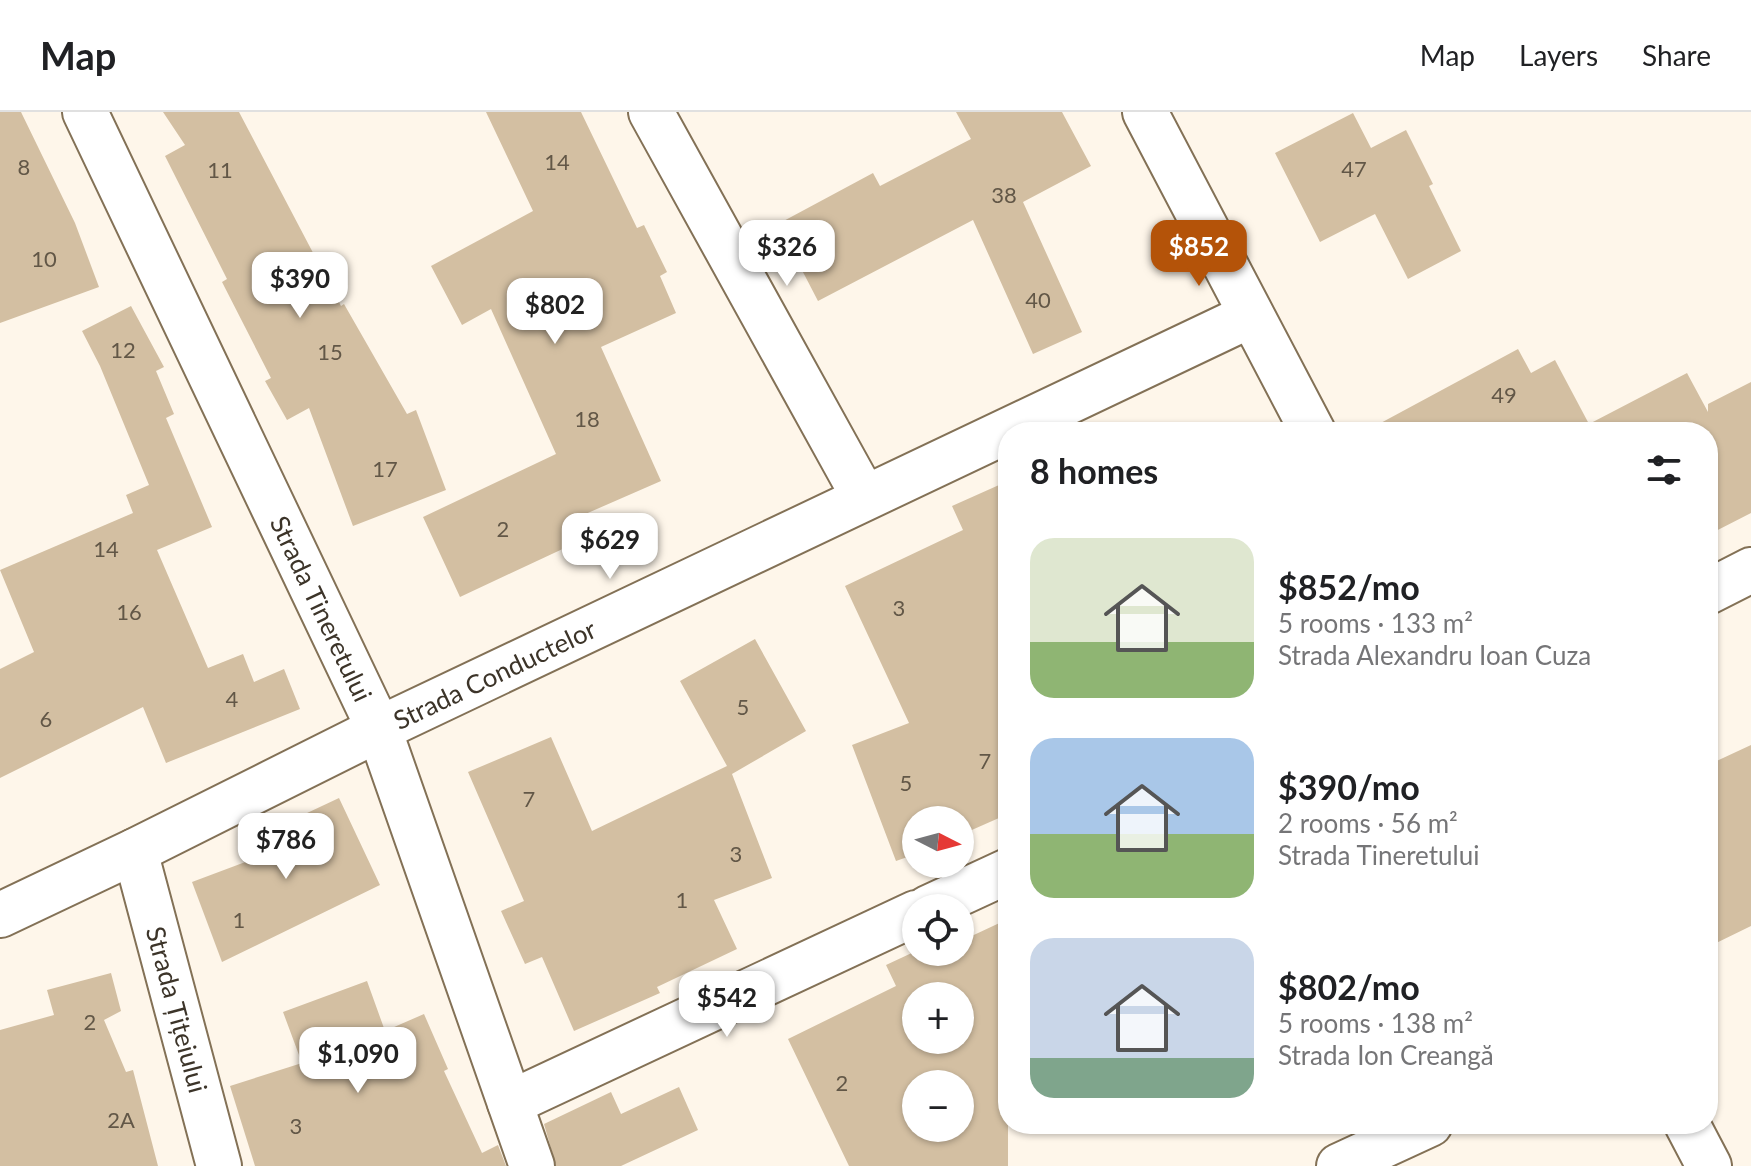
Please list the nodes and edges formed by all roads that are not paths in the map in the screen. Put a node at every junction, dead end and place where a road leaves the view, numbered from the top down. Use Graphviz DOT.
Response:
graph roads {
  1 [pos="85,112"];
  2 [pos="651,112"];
  3 [pos="1157,116"];
  4 [pos="1251,315"];
  5 [pos="1023,422"];
  6 [pos="1308,422"];
  7 [pos="998,434"];
  8 [pos="864,497"];
  9 [pos="1751,570"];
  10 [pos="1718,587"];
  11 [pos="379,729"];
  12 [pos="135,851"];
  13 [pos="998,876"];
  14 [pos="958,894"];
  15 [pos="0,915"];
  16 [pos="902,920"];
  17 [pos="510,1103"];
  18 [pos="1408,1134"];
  19 [pos="1692,1134"];
  20 [pos="219,1166"];
  21 [pos="532,1166"];
  22 [pos="1339,1166"];
  23 [pos="1709,1166"];
  1 -- 11 [label="street, Strada Tineretului"];
  2 -- 8 [label="street"];
  3 -- 4 [label="street"];
  4 -- 5 [label="street, Strada Conductelor"];
  4 -- 6 [label="street"];
  7 -- 8 [label="street, Strada Conductelor"];
  8 -- 11 [label="street, Strada Conductelor"];
  9 -- 10 [label="street"];
  11 -- 12 [label="street, Strada Conductelor"];
  11 -- 17 [label="street, Strada Tineretului"];
  12 -- 15 [label="street, Strada Conductelor"];
  12 -- 20 [label="street, Strada Țițeiului"];
  13 -- 14 [label="street"];
  16 -- 17 [label="street"];
  17 -- 21 [label="street, Strada Tineretului"];
  18 -- 22 [label="street"];
  19 -- 23 [label="street"];
}
